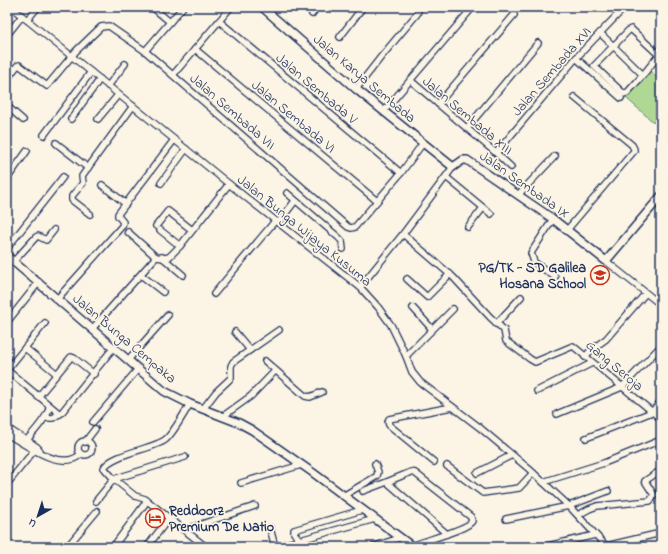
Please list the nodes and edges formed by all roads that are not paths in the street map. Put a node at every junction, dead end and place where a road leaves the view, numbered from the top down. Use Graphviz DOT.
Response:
graph roads {
  1 [pos="11,7"];
  2 [pos="38,7"];
  3 [pos="152,7"];
  4 [pos="182,7"];
  5 [pos="231,7"];
  6 [pos="317,7"];
  7 [pos="363,7"];
  8 [pos="419,7"];
  9 [pos="473,7"];
  10 [pos="626,7"];
  11 [pos="264,8"];
  12 [pos="312,14"];
  13 [pos="514,15"];
  14 [pos="22,16"];
  15 [pos="27,20"];
  16 [pos="219,21"];
  17 [pos="170,22"];
  18 [pos="600,33"];
  19 [pos="7,35"];
  20 [pos="340,37"];
  21 [pos="538,42"];
  22 [pos="614,46"];
  23 [pos="195,49"];
  24 [pos="145,51"];
  25 [pos="72,56"];
  26 [pos="576,58"];
  27 [pos="125,64"];
  28 [pos="91,72"];
  29 [pos="173,75"];
  30 [pos="643,75"];
  31 [pos="7,79"];
  32 [pos="100,79"];
  33 [pos="410,80"];
  34 [pos="108,86"];
  35 [pos="356,89"];
  36 [pos="118,94"];
  37 [pos="574,97"];
  38 [pos="621,98"];
  39 [pos="438,104"];
  40 [pos="7,106"];
  41 [pos="134,106"];
  42 [pos="384,111"];
  43 [pos="71,119"];
  44 [pos="98,119"];
  45 [pos="23,120"];
  46 [pos="467,128"];
  47 [pos="44,135"];
  48 [pos="174,140"];
  49 [pos="56,143"];
  50 [pos="424,143"];
  51 [pos="186,150"];
  52 [pos="27,151"];
  53 [pos="496,153"];
  54 [pos="555,156"];
  55 [pos="453,167"];
  56 [pos="511,167"];
  57 [pos="88,168"];
  58 [pos="400,173"];
  59 [pos="63,177"];
  60 [pos="446,177"];
  61 [pos="7,179"];
  62 [pos="160,183"];
  63 [pos="229,184"];
  64 [pos="102,185"];
  65 [pos="287,193"];
  66 [pos="518,195"];
  67 [pos="661,196"];
  68 [pos="295,201"];
  69 [pos="377,201"];
  70 [pos="126,204"];
  71 [pos="483,208"];
  72 [pos="90,214"];
  73 [pos="490,214"];
  74 [pos="553,219"];
  75 [pos="276,222"];
  76 [pos="468,227"];
  77 [pos="54,230"];
  78 [pos="192,230"];
  79 [pos="567,230"];
  80 [pos="128,232"];
  81 [pos="403,234"];
  82 [pos="180,246"];
  83 [pos="7,248"];
  84 [pos="343,249"];
  85 [pos="7,256"];
  86 [pos="159,257"];
  87 [pos="606,261"];
  88 [pos="14,262"];
  89 [pos="450,274"];
  90 [pos="141,275"];
  91 [pos="183,275"];
  92 [pos="556,278"];
  93 [pos="407,279"];
  94 [pos="38,282"];
  95 [pos="360,287"];
  96 [pos="163,292"];
  97 [pos="214,294"];
  98 [pos="645,294"];
  99 [pos="521,297"];
  100 [pos="58,298"];
  101 [pos="661,305"];
  102 [pos="413,308"];
  103 [pos="453,309"];
  104 [pos="168,315"];
  105 [pos="7,322"];
  106 [pos="45,323"];
  107 [pos="496,324"];
  108 [pos="92,329"];
  109 [pos="432,329"];
  110 [pos="279,330"];
  111 [pos="235,332"];
  112 [pos="661,346"];
  113 [pos="25,348"];
  114 [pos="114,348"];
  115 [pos="250,350"];
  116 [pos="406,356"];
  117 [pos="585,357"];
  118 [pos="128,360"];
  119 [pos="264,361"];
  120 [pos="592,363"];
  121 [pos="138,369"];
  122 [pos="275,371"];
  123 [pos="57,374"];
  124 [pos="94,374"];
  125 [pos="622,387"];
  126 [pos="537,391"];
  127 [pos="322,392"];
  128 [pos="38,396"];
  129 [pos="661,401"];
  130 [pos="190,404"];
  131 [pos="49,406"];
  132 [pos="452,407"];
  133 [pos="203,409"];
  134 [pos="652,412"];
  135 [pos="60,414"];
  136 [pos="557,414"];
  137 [pos="222,417"];
  138 [pos="661,419"];
  139 [pos="42,421"];
  140 [pos="93,422"];
  141 [pos="95,429"];
  142 [pos="7,430"];
  143 [pos="586,438"];
  144 [pos="661,440"];
  145 [pos="26,441"];
  146 [pos="86,442"];
  147 [pos="35,449"];
  148 [pos="81,454"];
  149 [pos="512,455"];
  150 [pos="185,457"];
  151 [pos="434,462"];
  152 [pos="376,464"];
  153 [pos="301,465"];
  154 [pos="447,466"];
  155 [pos="661,470"];
  156 [pos="477,473"];
  157 [pos="533,473"];
  158 [pos="114,479"];
  159 [pos="387,482"];
  160 [pos="543,482"];
  161 [pos="241,483"];
  162 [pos="7,484"];
  163 [pos="363,491"];
  164 [pos="608,491"];
  165 [pos="344,496"];
  166 [pos="96,501"];
  167 [pos="147,501"];
  168 [pos="255,506"];
  169 [pos="569,506"];
  170 [pos="362,510"];
  171 [pos="97,511"];
  172 [pos="578,515"];
  173 [pos="169,518"];
  174 [pos="375,519"];
  175 [pos="506,519"];
  176 [pos="270,528"];
  177 [pos="184,530"];
  178 [pos="661,533"];
  179 [pos="447,534"];
  180 [pos="595,535"];
  181 [pos="400,538"];
  182 [pos="300,540"];
  183 [pos="67,547"];
  184 [pos="113,547"];
  185 [pos="147,547"];
  186 [pos="206,547"];
  187 [pos="275,547"];
  188 [pos="372,547"];
  189 [pos="412,547"];
  190 [pos="542,547"];
  191 [pos="606,547"];
  1 -- 14 [label="street, Jalan Bunga Wijaya Kusuma"];
  2 -- 15 [label="street"];
  3 -- 17 [label="street"];
  4 -- 17 [label="street"];
  5 -- 16 [label="street"];
  6 -- 12 [label="street"];
  7 -- 20 [label="street"];
  8 -- 35 [label="street"];
  9 -- 33 [label="street"];
  10 -- 18 [label="street, Jalan Sembada XVI"];
  11 -- 35 [label="street, Jalan Karya Sembada"];
  13 -- 39 [label="street"];
  14 -- 15 [label="street, Jalan Bunga Wijaya Kusuma"];
  14 -- 19 [label="street"];
  15 -- 25 [label="street, Jalan Bunga Wijaya Kusuma"];
  16 -- 23 [label="street"];
  16 -- 58 [label="street, Jalan Sembada V"];
  17 -- 24 [label="street"];
  18 -- 22 [label="street"];
  18 -- 26 [label="street, Jalan Sembada XVI"];
  21 -- 46 [label="street"];
  22 -- 30 [label="street"];
  22 -- 30 [label="street"];
  22 -- 30 [label="street"];
  23 -- 29 [label="street"];
  23 -- 69 [label="street, Jalan Sembada VI"];
  24 -- 25 [label="street, Jalan Sembada VII"];
  24 -- 29 [label="street, Jalan Sembada VII"];
  25 -- 28 [label="street, Jalan Bunga Wijaya Kusuma"];
  25 -- 31 [label="street"];
  26 -- 38 [label="street"];
  26 -- 53 [label="street, Jalan Sembada XVI"];
  27 -- 34 [label="street"];
  28 -- 32 [label="street, Jalan Bunga Wijaya Kusuma"];
  28 -- 47 [label="street"];
  29 -- 69 [label="street, Jalan Sembada VII"];
  32 -- 34 [label="street, Jalan Bunga Wijaya Kusuma"];
  32 -- 43 [label="street"];
  33 -- 39 [label="street, Jalan Sembada XIII"];
  33 -- 42 [label="street"];
  34 -- 36 [label="street, Jalan Bunga Wijaya Kusuma"];
  35 -- 42 [label="street, Jalan Karya Sembada"];
  36 -- 41 [label="street, Jalan Bunga Wijaya Kusuma"];
  36 -- 44 [label="street"];
  37 -- 79 [label="street"];
  39 -- 46 [label="street, Jalan Sembada XIII"];
  40 -- 45 [label="street"];
  41 -- 48 [label="street, Jalan Bunga Wijaya Kusuma"];
  41 -- 57 [label="street"];
  42 -- 50 [label="street, Jalan Karya Sembada"];
  46 -- 53 [label="street, Jalan Sembada XIII"];
  48 -- 51 [label="street, Jalan Bunga Wijaya Kusuma"];
  48 -- 70 [label="street"];
  49 -- 57 [label="street"];
  50 -- 55 [label="street, Jalan Karya Sembada"];
  50 -- 58 [label="street"];
  51 -- 62 [label="street"];
  51 -- 63 [label="street, Jalan Bunga Wijaya Kusuma"];
  52 -- 61 [label="street"];
  53 -- 56 [label="street, Jalan Sembada XIII"];
  54 -- 66 [label="street"];
  55 -- 60 [label="street"];
  55 -- 66 [label="street, Jalan Sembada IX"];
  57 -- 72 [label="street"];
  58 -- 69 [label="street"];
  59 -- 83 [label="street"];
  60 -- 71 [label="street"];
  60 -- 81 [label="street"];
  63 -- 75 [label="street, Jalan Bunga Wijaya Kusuma"];
  63 -- 78 [label="street"];
  64 -- 70 [label="street"];
  65 -- 68 [label="street"];
  66 -- 74 [label="street, Jalan Sembada IX"];
  67 -- 87 [label="street"];
  68 -- 75 [label="street"];
  68 -- 84 [label="street"];
  70 -- 100 [label="street"];
  71 -- 73 [label="street"];
  71 -- 76 [label="street"];
  74 -- 79 [label="street, Jalan Sembada IX"];
  74 -- 92 [label="street"];
  75 -- 95 [label="street, Jalan Bunga Wijaya Kusuma"];
  75 -- 97 [label="street"];
  77 -- 88 [label="street"];
  78 -- 82 [label="street"];
  78 -- 82 [label="street"];
  79 -- 87 [label="street, Jalan Sembada IX"];
  80 -- 86 [label="street"];
  81 -- 89 [label="street"];
  81 -- 95 [label="street"];
  82 -- 86 [label="street"];
  85 -- 88 [label="street, Jalan Bunga Cempaka"];
  86 -- 90 [label="street"];
  86 -- 91 [label="street"];
  87 -- 98 [label="street, Jalan Sembada IX"];
  88 -- 94 [label="street, Jalan Bunga Cempaka"];
  89 -- 93 [label="street"];
  89 -- 107 [label="street"];
  90 -- 96 [label="street"];
  90 -- 108 [label="street"];
  94 -- 100 [label="street, Jalan Bunga Cempaka"];
  94 -- 105 [label="street"];
  95 -- 116 [label="street, Jalan Bunga Wijaya Kusuma"];
  98 -- 101 [label="street, Jalan Sembada IX"];
  98 -- 117 [label="street"];
  99 -- 107 [label="street"];
  100 -- 108 [label="street, Jalan Bunga Cempaka"];
  102 -- 109 [label="street"];
  103 -- 109 [label="street"];
  104 -- 118 [label="street"];
  106 -- 113 [label="street"];
  107 -- 117 [label="street, Gang Seroja"];
  108 -- 114 [label="street, Jalan Bunga Cempaka"];
  109 -- 116 [label="street"];
  110 -- 115 [label="street"];
  111 -- 115 [label="street"];
  112 -- 125 [label="street"];
  113 -- 123 [label="street"];
  113 -- 128 [label="street"];
  114 -- 118 [label="street, Jalan Bunga Cempaka"];
  114 -- 124 [label="street"];
  115 -- 133 [label="street"];
  116 -- 132 [label="street, Jalan Bunga Wijaya Kusuma"];
  117 -- 120 [label="street, Gang Seroja"];
  118 -- 121 [label="street, Jalan Bunga Cempaka"];
  119 -- 122 [label="street"];
  120 -- 125 [label="street, Gang Seroja"];
  120 -- 126 [label="street"];
  121 -- 130 [label="street, Jalan Bunga Cempaka"];
  121 -- 140 [label="street"];
  122 -- 127 [label="street"];
  122 -- 137 [label="street"];
  123 -- 124 [label="street"];
  123 -- 128 [label="street"];
  124 -- 135 [label="street"];
  125 -- 134 [label="street, Gang Seroja"];
  125 -- 136 [label="street"];
  128 -- 131 [label="street"];
  129 -- 134 [label="street"];
  130 -- 133 [label="street, Jalan Bunga Cempaka"];
  130 -- 158 [label="street"];
  131 -- 135 [label="street"];
  131 -- 139 [label="street"];
  132 -- 149 [label="street, Jalan Bunga Wijaya Kusuma"];
  132 -- 151 [label="street"];
  133 -- 137 [label="street, Jalan Bunga Cempaka"];
  134 -- 138 [label="street, Gang Seroja"];
  134 -- 143 [label="street"];
  135 -- 139 [label="street"];
  137 -- 153 [label="street, Jalan Bunga Cempaka"];
  139 -- 145 [label="street"];
  141 -- 146 [label="street"];
  142 -- 145 [label="street"];
  144 -- 160 [label="street"];
  145 -- 147 [label="street"];
  146 -- 148 [label="street"];
  146 -- 148 [label="street"];
  147 -- 148 [label="street"];
  147 -- 162 [label="street"];
  149 -- 156 [label="street"];
  149 -- 157 [label="street, Jalan Bunga Wijaya Kusuma"];
  150 -- 158 [label="street"];
  152 -- 165 [label="street"];
  153 -- 161 [label="street"];
  153 -- 165 [label="street, Jalan Bunga Cempaka"];
  154 -- 157 [label="street"];
  155 -- 172 [label="street"];
  157 -- 160 [label="street, Jalan Bunga Wijaya Kusuma"];
  158 -- 166 [label="street"];
  158 -- 167 [label="street"];
  159 -- 163 [label="street"];
  159 -- 179 [label="street"];
  159 -- 179 [label="street"];
  160 -- 169 [label="street, Jalan Bunga Wijaya Kusuma"];
  164 -- 169 [label="street"];
  165 -- 170 [label="street, Jalan Bunga Cempaka"];
  167 -- 173 [label="street"];
  167 -- 184 [label="street"];
  168 -- 177 [label="street"];
  169 -- 172 [label="street, Jalan Bunga Wijaya Kusuma"];
  169 -- 175 [label="street"];
  170 -- 174 [label="street, Jalan Bunga Cempaka"];
  170 -- 182 [label="street"];
  171 -- 183 [label="street"];
  172 -- 180 [label="street, Jalan Bunga Wijaya Kusuma"];
  173 -- 177 [label="street"];
  173 -- 185 [label="street"];
  174 -- 181 [label="street, Jalan Bunga Cempaka"];
  174 -- 182 [label="street"];
  176 -- 187 [label="street"];
  177 -- 186 [label="street"];
  178 -- 191 [label="street"];
  179 -- 189 [label="street"];
  180 -- 190 [label="street"];
  180 -- 191 [label="street, Jalan Bunga Wijaya Kusuma"];
  181 -- 188 [label="street"];
  181 -- 189 [label="street, Jalan Bunga Cempaka"];
  182 -- 187 [label="street"];
}
